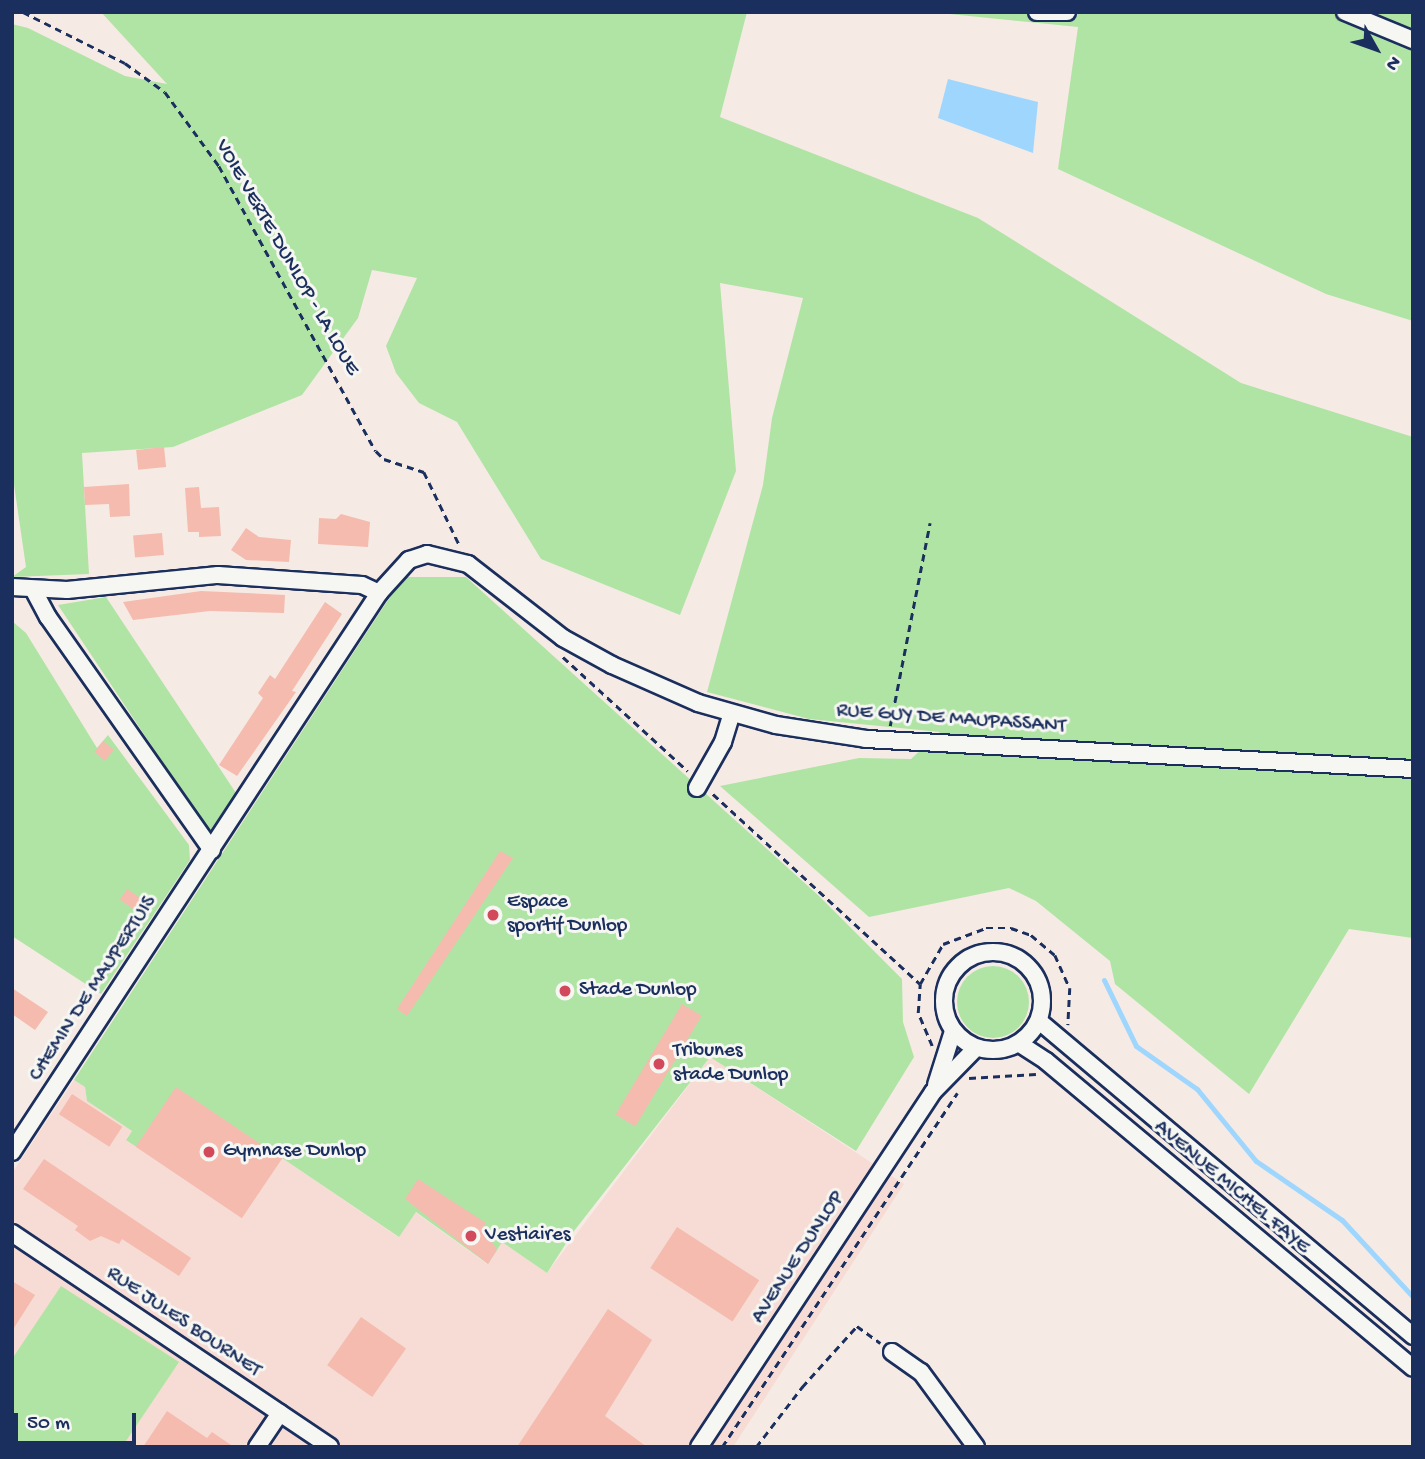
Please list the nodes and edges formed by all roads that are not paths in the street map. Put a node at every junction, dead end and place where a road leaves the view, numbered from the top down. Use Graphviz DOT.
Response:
graph roads {
  1 [pos="1037,12"];
  2 [pos="1066,12"];
  3 [pos="1345,12"];
  4 [pos="1413,40"];
  5 [pos="12,587"];
  6 [pos="33,589"];
  7 [pos="379,593"];
  8 [pos="732,713"];
  9 [pos="1413,769"];
  10 [pos="697,788"];
  11 [pos="212,850"];
  12 [pos="1039,1021"];
  13 [pos="953,1031"];
  14 [pos="1020,1044"];
  15 [pos="976,1048"];
  16 [pos="948,1068"];
  17 [pos="17,1134"];
  18 [pos="12,1152"];
  19 [pos="12,1233"];
  20 [pos="1413,1336"];
  21 [pos="891,1352"];
  22 [pos="1413,1368"];
  23 [pos="279,1413"];
  24 [pos="257,1447"];
  25 [pos="330,1447"];
  26 [pos="699,1447"];
  27 [pos="976,1447"];
  1 -- 2 [label="street"];
  3 -- 4 [label="street"];
  5 -- 6 [label="street"];
  6 -- 7 [label="street"];
  6 -- 11 [label="street"];
  7 -- 8 [label="street, RUE GUY DE MAUPASSANT"];
  7 -- 11 [label="street, CHEMIN DE MAUPERTUIS"];
  8 -- 9 [label="street, RUE GUY DE MAUPASSANT"];
  8 -- 10 [label="street"];
  11 -- 17 [label="street, CHEMIN DE MAUPERTUIS"];
  12 -- 13 [label="street"];
  12 -- 14 [label="street"];
  12 -- 20 [label="street, AVENUE MICHEL FAYE"];
  13 -- 15 [label="street"];
  13 -- 16 [label="street, AVENUE DUNLOP"];
  14 -- 15 [label="street"];
  14 -- 22 [label="street, AVENUE MICHEL FAYE"];
  15 -- 16 [label="street, AVENUE DUNLOP"];
  16 -- 26 [label="street, AVENUE DUNLOP"];
  17 -- 18 [label="street, CHEMIN DE MAUPERTUIS"];
  19 -- 23 [label="street, RUE JULES BOURNET"];
  21 -- 27 [label="street"];
  23 -- 24 [label="street"];
  23 -- 25 [label="street, RUE JULES BOURNET"];
}
